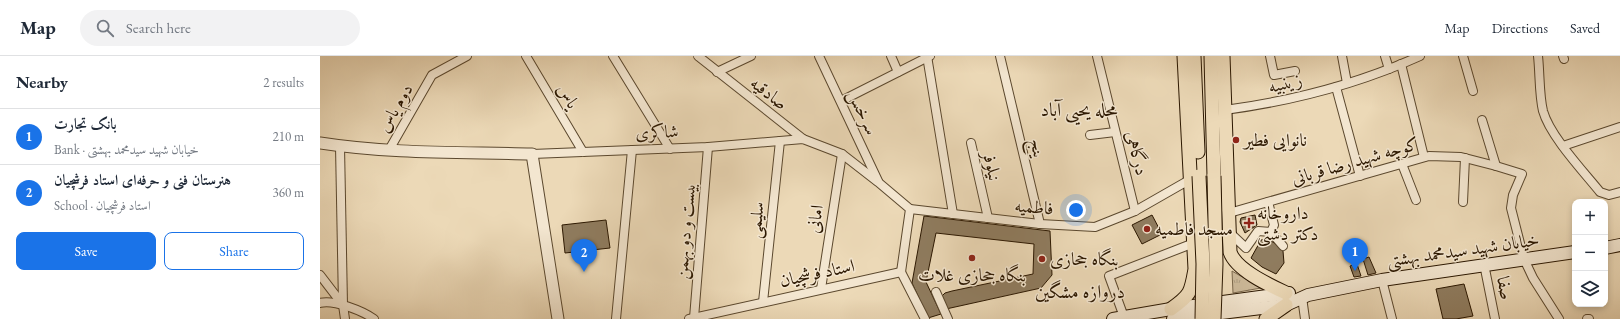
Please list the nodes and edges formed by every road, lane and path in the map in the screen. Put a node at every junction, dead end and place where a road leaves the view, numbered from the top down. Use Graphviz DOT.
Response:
graph roads {
  1 [pos="467,56"];
  2 [pos="526,56"];
  3 [pos="613,56"];
  4 [pos="698,56"];
  5 [pos="749,56"];
  6 [pos="819,56"];
  7 [pos="891,56"];
  8 [pos="1000,56"];
  9 [pos="1097,56"];
  10 [pos="1184,56"];
  11 [pos="1194,56"];
  12 [pos="1210,56"];
  13 [pos="1223,56"];
  14 [pos="1270,56"];
  15 [pos="1342,56"];
  16 [pos="1385,56"];
  17 [pos="1420,56"];
  18 [pos="1463,56"];
  19 [pos="1538,56"];
  20 [pos="929,57"];
  21 [pos="1401,64"];
  22 [pos="1389,68"];
  23 [pos="1295,71"];
  24 [pos="717,72"];
  25 [pos="898,72"];
  26 [pos="1347,84"];
  27 [pos="1336,86"];
  28 [pos="1473,90"];
  29 [pos="841,101"];
  30 [pos="1225,110"];
  31 [pos="1482,120"];
  32 [pos="1620,127"];
  33 [pos="1115,132"];
  34 [pos="1090,135"];
  35 [pos="803,139"];
  36 [pos="780,141"];
  37 [pos="320,143"];
  38 [pos="971,143"];
  39 [pos="340,146"];
  40 [pos="1562,146"];
  41 [pos="708,148"];
  42 [pos="670,149"];
  43 [pos="389,150"];
  44 [pos="632,150"];
  45 [pos="583,152"];
  46 [pos="532,154"];
  47 [pos="842,154"];
  48 [pos="1424,158"];
  49 [pos="1466,158"];
  50 [pos="1402,164"];
  51 [pos="1496,166"];
  52 [pos="1227,176"];
  53 [pos="1360,176"];
  54 [pos="1195,177"];
  55 [pos="878,182"];
  56 [pos="1620,192"];
  57 [pos="1416,200"];
  58 [pos="1268,202"];
  59 [pos="1463,202"];
  60 [pos="910,209"];
  61 [pos="1135,211"];
  62 [pos="953,214"];
  63 [pos="1229,214"];
  64 [pos="988,218"];
  65 [pos="1040,224"];
  66 [pos="1229,232"];
  67 [pos="1272,232"];
  68 [pos="1194,243"];
  69 [pos="1620,245"];
  70 [pos="1283,246"];
  71 [pos="1608,247"];
  72 [pos="1572,252"];
  73 [pos="1524,259"];
  74 [pos="1484,264"];
  75 [pos="901,272"];
  76 [pos="320,275"];
  77 [pos="1382,280"];
  78 [pos="821,289"];
  79 [pos="936,292"];
  80 [pos="1305,296"];
  81 [pos="1286,299"];
  82 [pos="763,302"];
  83 [pos="320,303"];
  84 [pos="343,305"];
  85 [pos="1172,314"];
  86 [pos="692,318"];
  87 [pos="1118,318"];
  88 [pos="345,319"];
  89 [pos="374,319"];
  90 [pos="558,319"];
  91 [pos="616,319"];
  92 [pos="925,319"];
  93 [pos="948,319"];
  94 [pos="1202,319"];
  95 [pos="1214,319"];
  96 [pos="1266,319"];
  97 [pos="1305,319"];
  98 [pos="1392,319"];
  99 [pos="1495,319"];
  100 [pos="1559,319"];
  1 -- 43 [label="street, دوم یاس"];
  2 -- 45 [label="street, یاس"];
  3 -- 42 [label="street"];
  4 -- 24 [label="street, صادقیه"];
  5 -- 24 [label="street"];
  6 -- 29 [label="street, سرخس"];
  7 -- 25 [label="street"];
  8 -- 65 [label="street, ینج"];
  9 -- 33 [label="street, درگاهی"];
  10 -- 54 [label="main road"];
  11 -- 54 [label="main road"];
  12 -- 95 [label="main road, bridge"];
  13 -- 30 [label="main road"];
  14 -- 23 [label="street"];
  15 -- 26 [label="street"];
  16 -- 22 [label="street"];
  17 -- 21 [label="street, زینبیه"];
  18 -- 28 [label="street"];
  19 -- 40 [label="street"];
  20 -- 25 [label="street"];
  20 -- 62 [label="street"];
  21 -- 22 [label="street, زینبیه"];
  21 -- 48 [label="street"];
  22 -- 26 [label="street, زینبیه"];
  24 -- 35 [label="street, صادقیه"];
  25 -- 29 [label="street"];
  26 -- 27 [label="street, زینبیه"];
  27 -- 30 [label="street, زینبیه"];
  27 -- 53 [label="street"];
  29 -- 55 [label="street, سرخس"];
  30 -- 52 [label="main road"];
  31 -- 51 [label="street"];
  32 -- 40 [label="street"];
  33 -- 34 [label="street"];
  33 -- 61 [label="street, درگاهی"];
  35 -- 36 [label="street, شاکری"];
  35 -- 47 [label="street, شاکری"];
  36 -- 41 [label="street, شاکری"];
  36 -- 82 [label="street, سلیمی"];
  37 -- 39 [label="street, شاکری"];
  38 -- 64 [label="street, نیلوفر"];
  39 -- 43 [label="street, شاکری"];
  39 -- 84 [label="street"];
  40 -- 56 [label="street"];
  41 -- 42 [label="street, شاکری"];
  41 -- 86 [label="street, بیست و دو بهمن"];
  42 -- 44 [label="street, شاکری"];
  43 -- 46 [label="street, شاکری"];
  44 -- 45 [label="street, شاکری"];
  44 -- 91 [label="street"];
  45 -- 46 [label="street, شاکری"];
  46 -- 90 [label="street"];
  47 -- 55 [label="street, شاکری"];
  47 -- 78 [label="street, امانی"];
  48 -- 49 [label="street, کوچه شهید رضا قربانی"];
  48 -- 50 [label="street, کوچه شهید رضا قربانی"];
  49 -- 51 [label="street, کوچه شهید رضا قربانی"];
  49 -- 59 [label="street"];
  50 -- 53 [label="street, کوچه شهید رضا قربانی"];
  50 -- 57 [label="street"];
  51 -- 73 [label="street, کوچه شهید رضا قربانی"];
  52 -- 54 [label="main road"];
  52 -- 63 [label="main road"];
  53 -- 58 [label="street, کوچه شهید رضا قربانی"];
  54 -- 61 [label="street, فاطمیه"];
  54 -- 68 [label="main road"];
  54 -- 94 [label="main road, bridge"];
  55 -- 60 [label="street, شاکری"];
  58 -- 63 [label="street, کوچه شهید رضا قربانی"];
  58 -- 67 [label="street"];
  60 -- 62 [label="street, فاطمیه"];
  60 -- 75 [label="street"];
  61 -- 65 [label="street, فاطمیه"];
  62 -- 64 [label="street, فاطمیه"];
  63 -- 66 [label="main road"];
  64 -- 65 [label="street, فاطمیه"];
  66 -- 67 [label="street"];
  66 -- 81 [label="main road"];
  67 -- 70 [label="street"];
  68 -- 85 [label="main road"];
  68 -- 87 [label="street"];
  69 -- 71 [label="main road"];
  72 -- 73 [label="main road, خیابان شهید سیدمحمد بهشتی"];
  73 -- 74 [label="main road, خیابان شهید سیدمحمد بهشتی"];
  73 -- 100 [label="street"];
  74 -- 77 [label="main road, خیابان شهید سیدمحمد بهشتی"];
  74 -- 99 [label="street, صفا"];
  75 -- 78 [label="street, استاد فرشچیان"];
  75 -- 92 [label="street"];
  76 -- 84 [label="street"];
  77 -- 80 [label="main road, خیابان شهید سیدمحمد بهشتی"];
  77 -- 98 [label="street"];
  78 -- 82 [label="street, استاد فرشچیان"];
  79 -- 93 [label="street"];
  80 -- 81 [label="main road, خیابان شهید سیدمحمد بهشتی"];
  80 -- 97 [label="street"];
  81 -- 85 [label="main road, خیابان شهید سیدمحمد بهشتی"];
  81 -- 96 [label="main road"];
  82 -- 86 [label="street, استاد فرشچیان"];
  83 -- 84 [label="street"];
  84 -- 88 [label="street"];
  84 -- 89 [label="street"];
  85 -- 87 [label="main road, خیابان شهید سیدمحمد بهشتی"];
}
